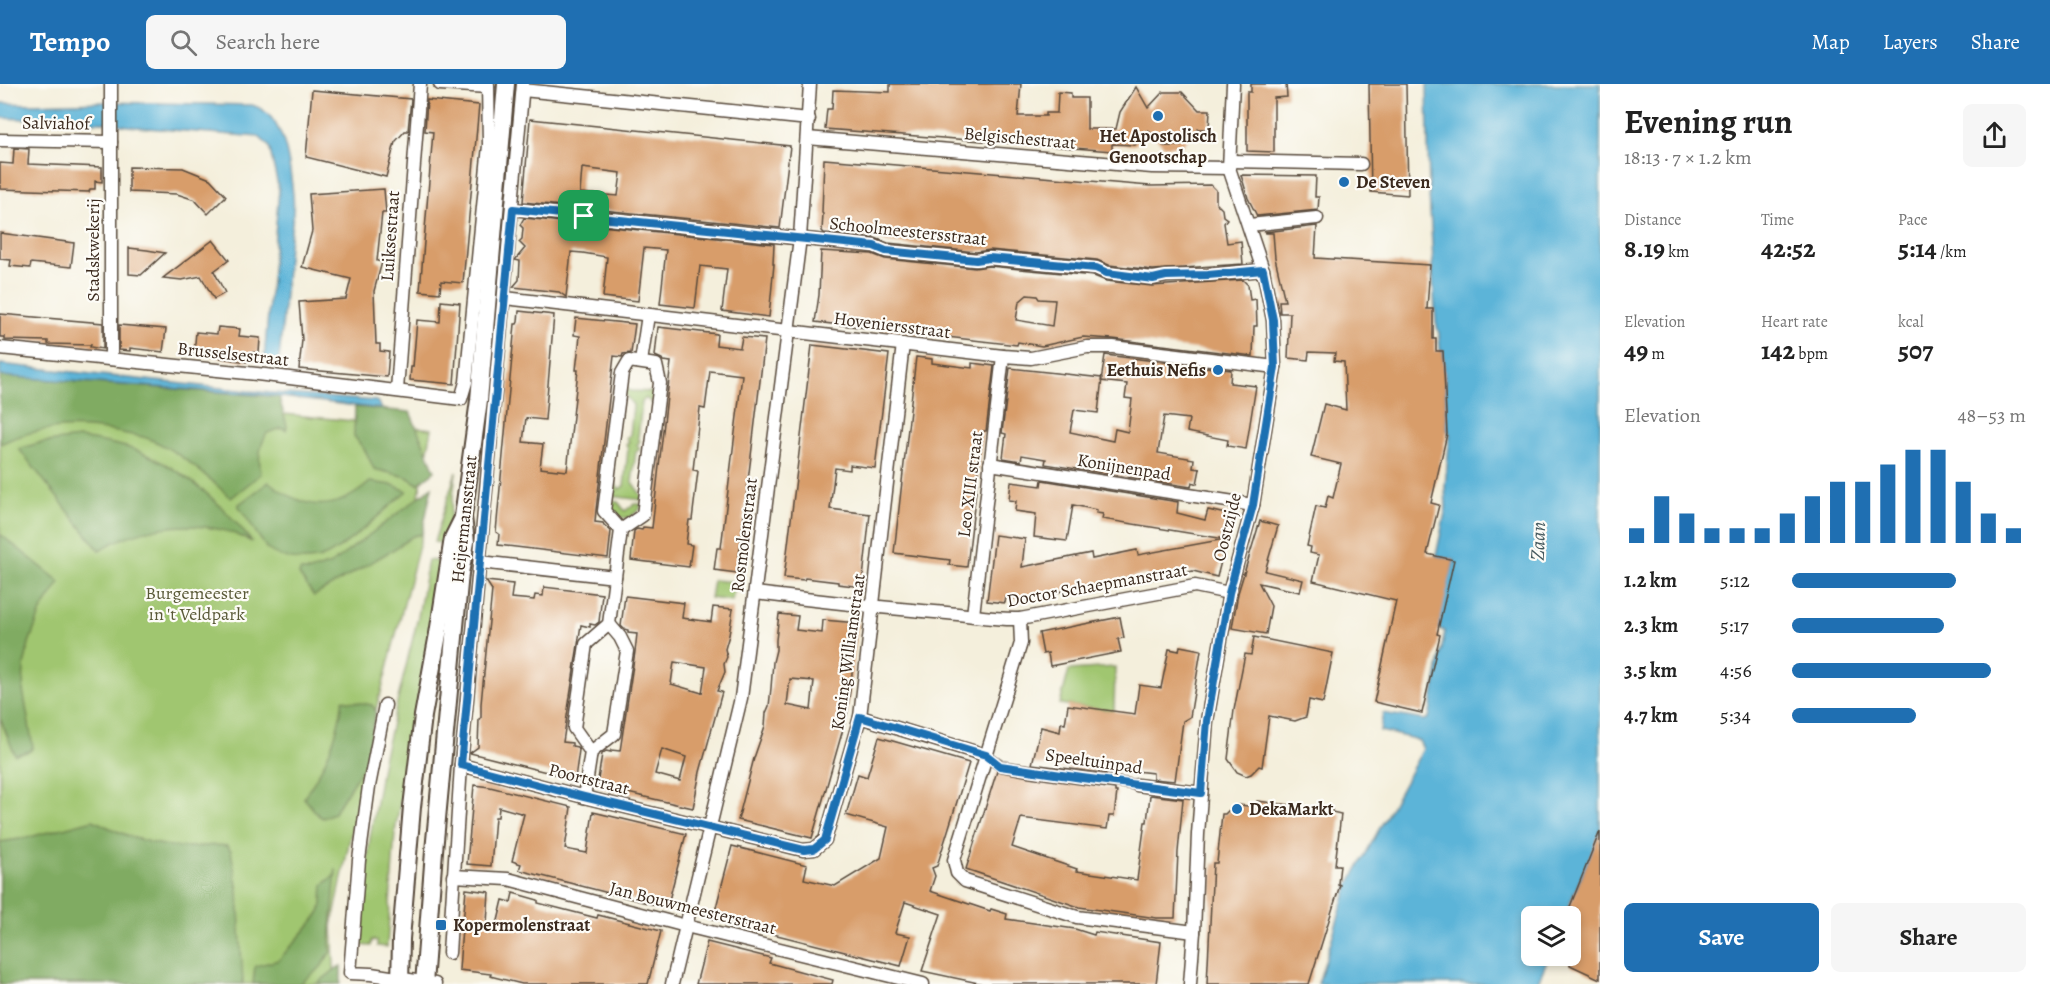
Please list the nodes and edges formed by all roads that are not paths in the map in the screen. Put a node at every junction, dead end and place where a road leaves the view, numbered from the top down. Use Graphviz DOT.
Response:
graph roads {
  1 [pos="111,84"];
  2 [pos="420,84"];
  3 [pos="440,84"];
  4 [pos="506,84"];
  5 [pos="810,84"];
  6 [pos="1233,84"];
  7 [pos="488,86"];
  8 [pos="523,87"];
  9 [pos="809,119"];
  10 [pos="111,136"];
  11 [pos="807,138"];
  12 [pos="0,140"];
  13 [pos="1361,164"];
  14 [pos="1229,165"];
  15 [pos="513,209"];
  16 [pos="1317,219"];
  17 [pos="1248,225"];
  18 [pos="800,238"];
  19 [pos="1263,270"];
  20 [pos="505,298"];
  21 [pos="648,315"];
  22 [pos="788,331"];
  23 [pos="903,344"];
  24 [pos="0,348"];
  25 [pos="1003,356"];
  26 [pos="111,359"];
  27 [pos="641,362"];
  28 [pos="1275,367"];
  29 [pos="397,390"];
  30 [pos="990,464"];
  31 [pos="1253,505"];
  32 [pos="464,517"];
  33 [pos="621,530"];
  34 [pos="480,562"];
  35 [pos="615,577"];
  36 [pos="755,593"];
  37 [pos="1229,593"];
  38 [pos="873,607"];
  39 [pos="973,615"];
  40 [pos="1020,619"];
  41 [pos="609,624"];
  42 [pos="386,705"];
  43 [pos="860,717"];
  44 [pos="591,752"];
  45 [pos="986,755"];
  46 [pos="461,765"];
  47 [pos="1137,785"];
  48 [pos="1201,793"];
  49 [pos="584,797"];
  50 [pos="709,827"];
  51 [pos="453,876"];
  52 [pos="686,926"];
  53 [pos="1194,932"];
  54 [pos="449,952"];
  55 [pos="400,981"];
  56 [pos="428,983"];
  57 [pos="672,984"];
  58 [pos="923,984"];
  59 [pos="1190,984"];
  1 -- 10 [label="street, Stadskwekerij"];
  2 -- 29 [label="street, Luiksestraat"];
  3 -- 7 [label="street"];
  4 -- 32 [label="main road, Heijermansstraat"];
  5 -- 9 [label="street, Rosmolenstraat"];
  6 -- 14 [label="street, Oostzijde"];
  7 -- 29 [label="street, Brusselsestraat"];
  8 -- 9 [label="street"];
  8 -- 15 [label="street, Heijermansstraat"];
  9 -- 11 [label="street, Rosmolenstraat"];
  10 -- 12 [label="street, Salviahof"];
  10 -- 26 [label="street, Stadskwekerij"];
  11 -- 14 [label="street, Belgischestraat"];
  11 -- 18 [label="street, Rosmolenstraat"];
  13 -- 14 [label="street"];
  14 -- 17 [label="street, Oostzijde"];
  15 -- 18 [label="street, Schoolmeestersstraat"];
  15 -- 20 [label="street, Heijermansstraat"];
  16 -- 17 [label="street"];
  17 -- 19 [label="street, Oostzijde"];
  18 -- 19 [label="street, Schoolmeestersstraat"];
  18 -- 22 [label="street, Rosmolenstraat"];
  19 -- 28 [label="street, Oostzijde"];
  20 -- 21 [label="street, Hoveniersstraat"];
  20 -- 34 [label="street, Heijermansstraat"];
  21 -- 22 [label="street, Hoveniersstraat"];
  21 -- 27 [label="street"];
  22 -- 23 [label="street, Hoveniersstraat"];
  22 -- 36 [label="street, Rosmolenstraat"];
  23 -- 25 [label="street, Hoveniersstraat"];
  23 -- 38 [label="street, Koning Williamstraat"];
  24 -- 26 [label="street, Brusselsestraat"];
  25 -- 28 [label="street, Hoveniersstraat"];
  25 -- 30 [label="street, Leo XIII straat"];
  26 -- 29 [label="street, Brusselsestraat"];
  27 -- 33 [label="street"];
  27 -- 33 [label="street"];
  28 -- 31 [label="street, Oostzijde"];
  30 -- 31 [label="street, Konijnenpad"];
  30 -- 39 [label="street, Leo XIII straat"];
  31 -- 37 [label="street, Oostzijde"];
  32 -- 55 [label="main road, Heijermansstraat"];
  32 -- 56 [label="main road, Heijermansstraat"];
  33 -- 35 [label="street"];
  34 -- 35 [label="street"];
  34 -- 46 [label="street, Heijermansstraat"];
  35 -- 41 [label="street"];
  36 -- 38 [label="street, Doctor Schaepmanstraat"];
  36 -- 50 [label="street, Rosmolenstraat"];
  37 -- 40 [label="street, Doctor Schaepmanstraat"];
  37 -- 48 [label="street, Oostzijde"];
  38 -- 39 [label="street, Doctor Schaepmanstraat"];
  38 -- 43 [label="street, Koning Williamstraat"];
  39 -- 40 [label="street, Doctor Schaepmanstraat"];
  40 -- 45 [label="street"];
  41 -- 44 [label="street"];
  41 -- 44 [label="street"];
  42 -- 55 [label="street"];
  43 -- 45 [label="street"];
  43 -- 50 [label="street, Koning Williamstraat"];
  44 -- 49 [label="street"];
  45 -- 47 [label="street, Speeltuinpad"];
  45 -- 53 [label="street"];
  46 -- 49 [label="street, Poortstraat"];
  46 -- 51 [label="street, Heijermansstraat"];
  47 -- 48 [label="street, Speeltuinpad"];
  48 -- 53 [label="street, Oostzijde"];
  49 -- 50 [label="street, Poortstraat"];
  50 -- 52 [label="street, Rosmolenstraat"];
  51 -- 52 [label="street, Jan Bouwmeesterstraat"];
  51 -- 54 [label="street, Heijermansstraat"];
  52 -- 57 [label="street, Rosmolenstraat"];
  52 -- 58 [label="street, Jan Bouwmeesterstraat"];
  53 -- 59 [label="street, Oostzijde"];
  55 -- 56 [label="street"];
}
